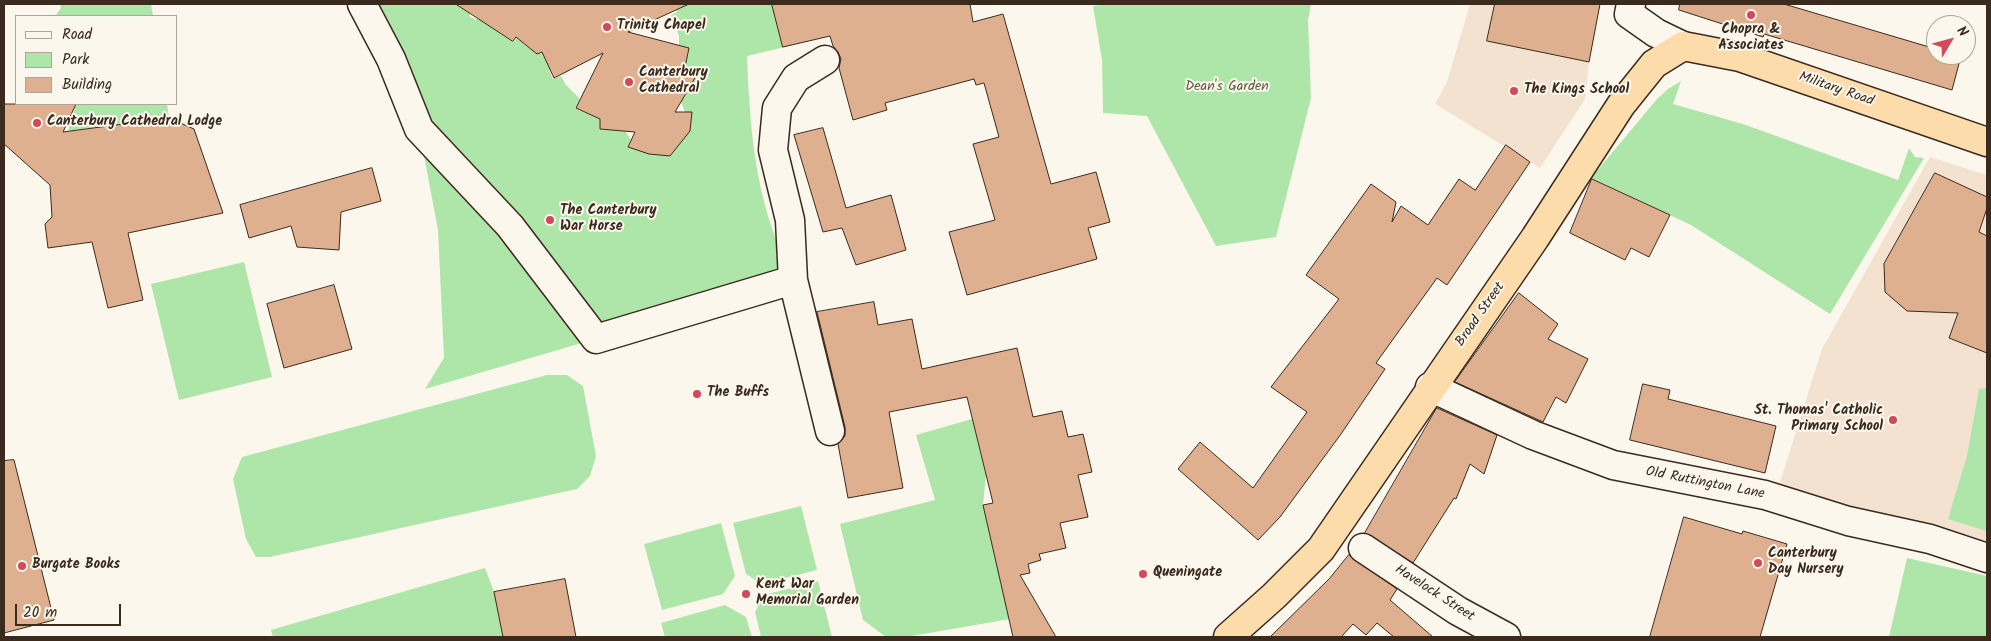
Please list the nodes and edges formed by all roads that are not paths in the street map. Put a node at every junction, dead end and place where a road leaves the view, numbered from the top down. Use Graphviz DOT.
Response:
graph roads {
  1 [pos="362,4"];
  2 [pos="1631,4"];
  3 [pos="1683,46"];
  4 [pos="825,60"];
  5 [pos="1987,142"];
  6 [pos="793,280"];
  7 [pos="1430,387"];
  8 [pos="830,431"];
  9 [pos="1363,548"];
  10 [pos="1987,558"];
  11 [pos="1228,637"];
  12 [pos="1506,637"];
  1 -- 6 [label="street"];
  2 -- 3 [label="street"];
  3 -- 5 [label="highway, Military Road"];
  3 -- 7 [label="highway, Broad Street"];
  4 -- 6 [label="street"];
  6 -- 8 [label="street"];
  7 -- 10 [label="street, Old Ruttington Lane"];
  7 -- 11 [label="highway, Broad Street"];
  9 -- 12 [label="street, Havelock Street"];
}
